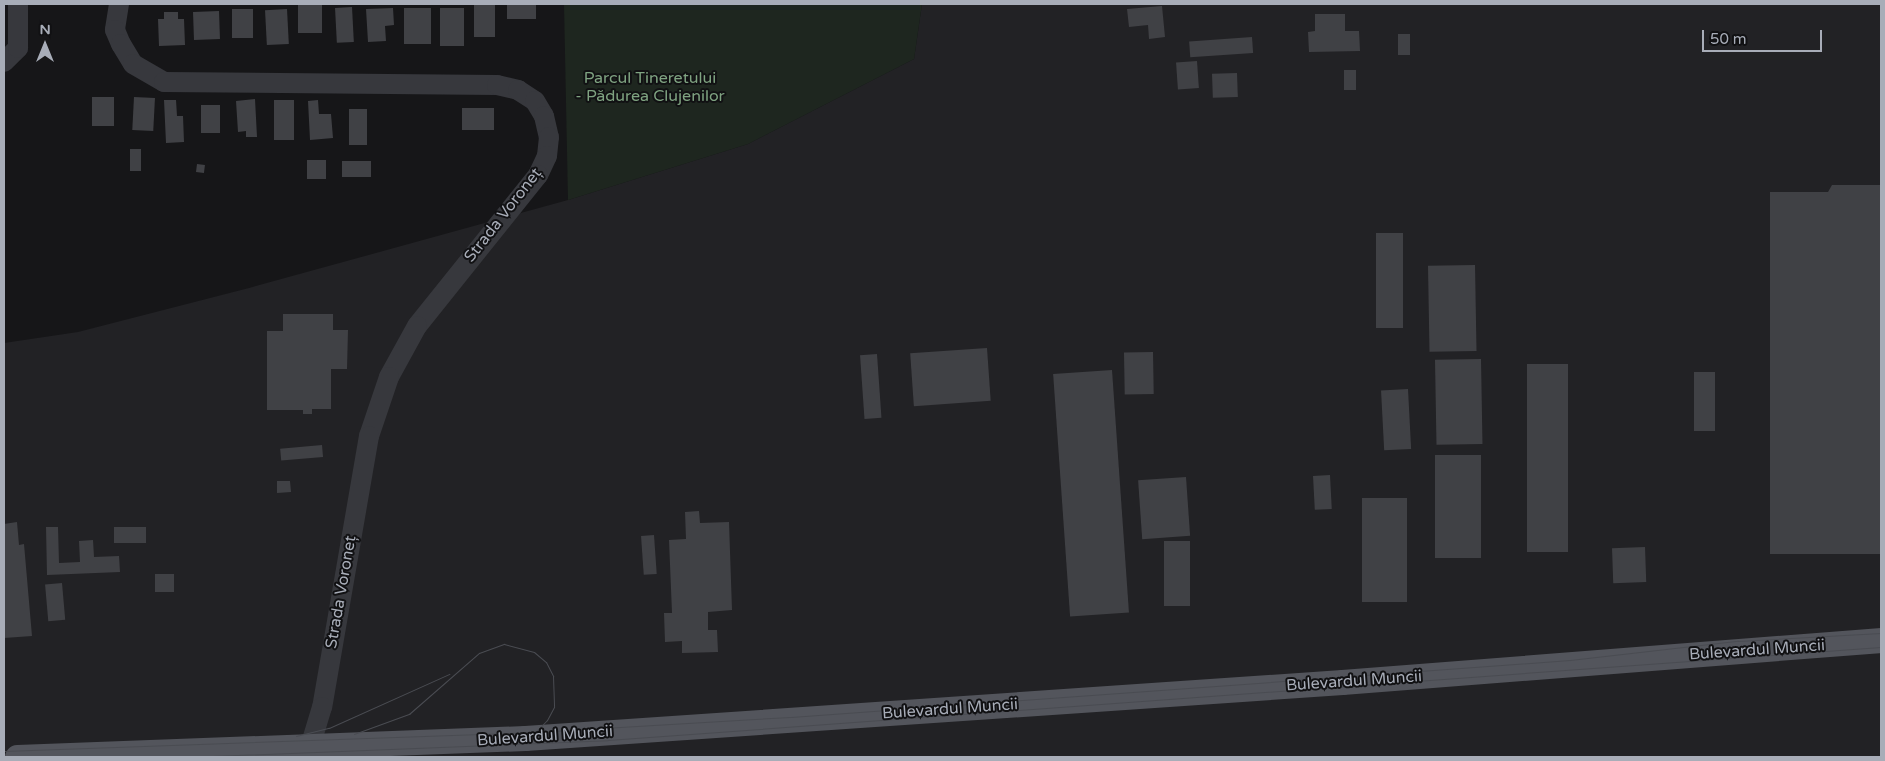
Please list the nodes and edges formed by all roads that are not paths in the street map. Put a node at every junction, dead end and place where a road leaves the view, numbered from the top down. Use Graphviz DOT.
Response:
graph roads {
  1 [pos="18,4"];
  2 [pos="119,4"];
  3 [pos="4,62"];
  4 [pos="1881,640"];
  5 [pos="310,747"];
  6 [pos="17,757"];
  1 -- 3 [label="street"];
  2 -- 5 [label="street, Strada Voroneț"];
  4 -- 5 [label="main road, Bulevardul Muncii"];
  5 -- 6 [label="main road, Bulevardul Muncii"];
}
